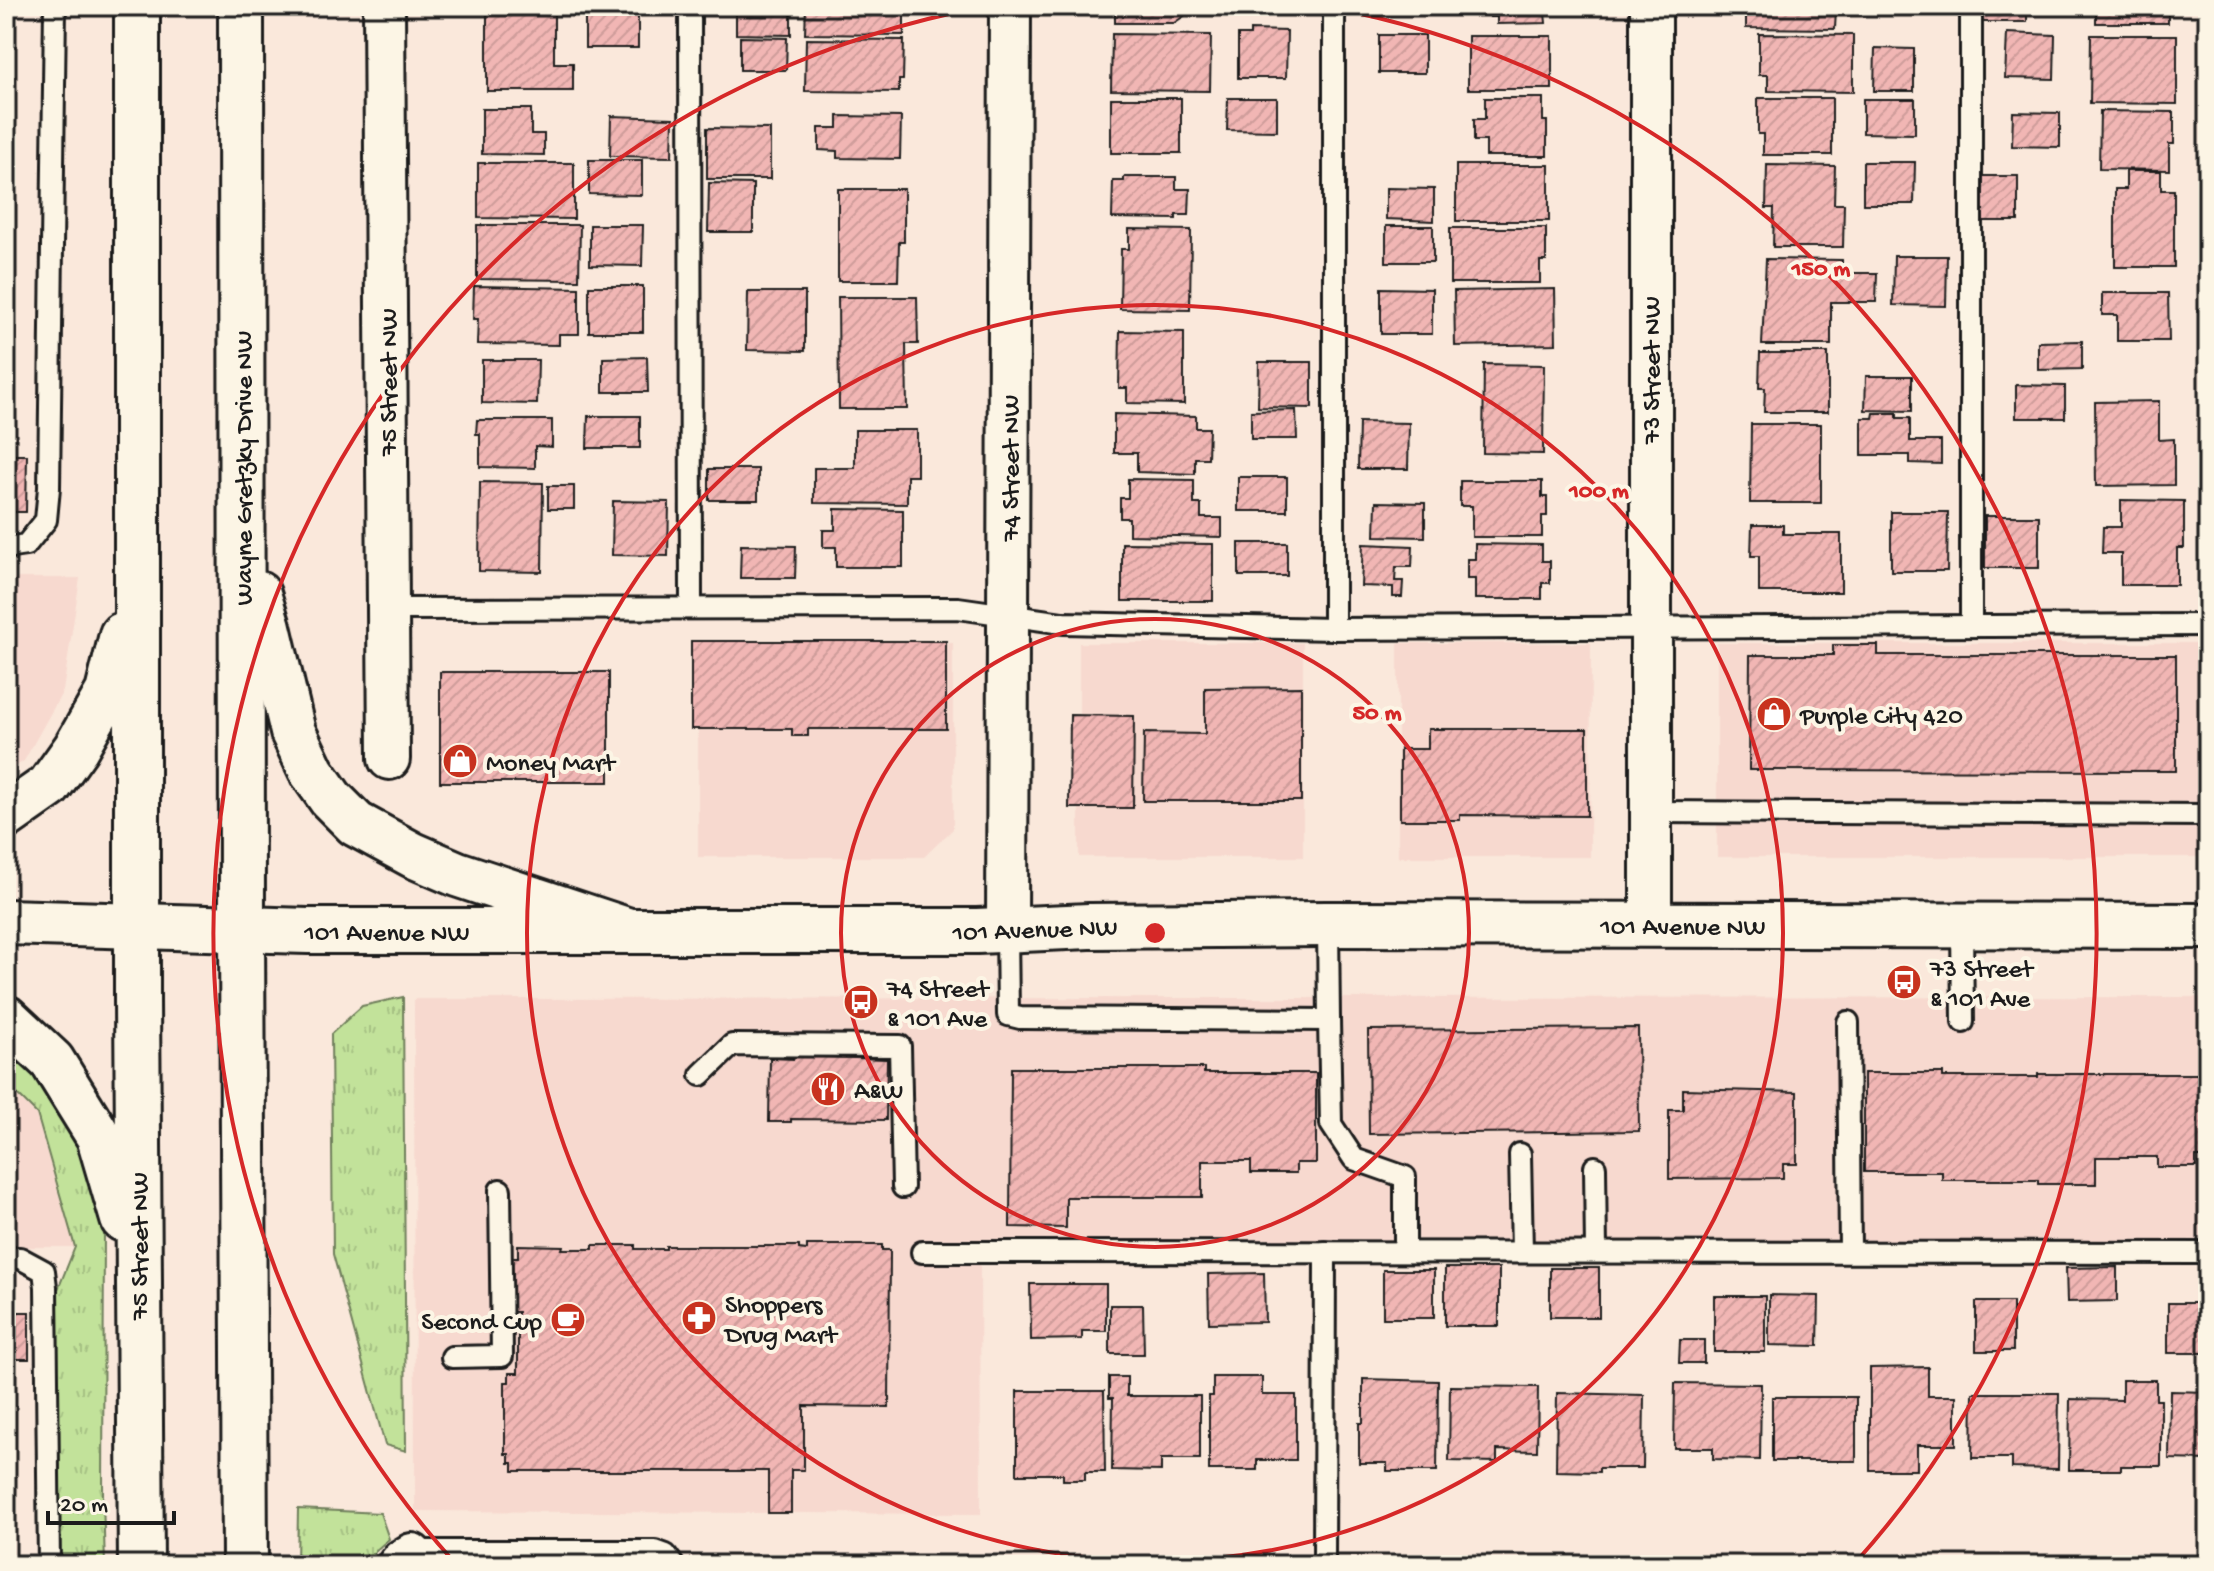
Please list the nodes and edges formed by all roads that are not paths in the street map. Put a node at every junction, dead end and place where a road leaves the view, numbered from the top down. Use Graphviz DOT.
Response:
graph roads {
  1 [pos="55,6"];
  2 [pos="137,6"];
  3 [pos="241,6"];
  4 [pos="384,6"];
  5 [pos="690,6"];
  6 [pos="1010,6"];
  7 [pos="1334,6"];
  8 [pos="1651,6"];
  9 [pos="1971,6"];
  10 [pos="243,542"];
  11 [pos="6,548"];
  12 [pos="138,554"];
  13 [pos="691,607"];
  14 [pos="388,609"];
  15 [pos="1009,616"];
  16 [pos="1971,625"];
  17 [pos="2208,625"];
  18 [pos="1650,626"];
  19 [pos="1334,629"];
  20 [pos="389,759"];
  21 [pos="1651,812"];
  22 [pos="2208,815"];
  23 [pos="6,816"];
  24 [pos="6,922"];
  25 [pos="1328,924"];
  26 [pos="1651,925"];
  27 [pos="1962,925"];
  28 [pos="2208,926"];
  29 [pos="137,927"];
  30 [pos="242,929"];
  31 [pos="1007,930"];
  32 [pos="629,931"];
  33 [pos="6,1018"];
  34 [pos="1329,1020"];
  35 [pos="1848,1022"];
  36 [pos="1963,1022"];
  37 [pos="701,1075"];
  38 [pos="1520,1154"];
  39 [pos="1595,1167"];
  40 [pos="903,1187"];
  41 [pos="500,1190"];
  42 [pos="922,1252"];
  43 [pos="1325,1252"];
  44 [pos="1405,1252"];
  45 [pos="1522,1252"];
  46 [pos="1596,1252"];
  47 [pos="1850,1252"];
  48 [pos="2208,1253"];
  49 [pos="6,1258"];
  50 [pos="138,1268"];
  51 [pos="452,1357"];
  52 [pos="405,1559"];
  53 [pos="49,1565"];
  54 [pos="141,1565"];
  55 [pos="245,1565"];
  56 [pos="673,1565"];
  57 [pos="1324,1565"];
  1 -- 11 [label="lane"];
  2 -- 12 [label="main road"];
  3 -- 10 [label="main road, Wayne Gretzky Drive NW"];
  4 -- 14 [label="street, 75 Street NW"];
  5 -- 13 [label="lane"];
  6 -- 15 [label="street, 74 Street NW"];
  7 -- 19 [label="lane"];
  8 -- 18 [label="street, 73 Street NW"];
  9 -- 16 [label="lane"];
  10 -- 30 [label="main road, Wayne Gretzky Drive NW"];
  10 -- 32 [label="main road"];
  12 -- 23 [label="main road"];
  12 -- 29 [label="main road"];
  13 -- 14 [label="lane"];
  13 -- 15 [label="lane"];
  14 -- 20 [label="street, 75 Street NW"];
  15 -- 19 [label="lane"];
  15 -- 31 [label="street, 74 Street NW"];
  16 -- 17 [label="lane"];
  16 -- 18 [label="lane"];
  18 -- 19 [label="lane"];
  18 -- 21 [label="street, 73 Street NW"];
  21 -- 22 [label="lane"];
  21 -- 26 [label="street, 73 Street NW"];
  24 -- 29 [label="main road, 101 Avenue NW"];
  25 -- 26 [label="main road, 101 Avenue NW"];
  25 -- 31 [label="main road, 101 Avenue NW"];
  25 -- 34 [label="lane"];
  26 -- 27 [label="main road, 101 Avenue NW"];
  27 -- 28 [label="main road, 101 Avenue NW"];
  27 -- 36 [label="lane"];
  29 -- 30 [label="main road, 101 Avenue NW"];
  29 -- 50 [label="main road, 75 Street NW"];
  30 -- 32 [label="main road, 101 Avenue NW"];
  30 -- 55 [label="main road"];
  31 -- 32 [label="main road, 101 Avenue NW"];
  31 -- 34 [label="lane"];
  33 -- 50 [label="main road"];
  34 -- 44 [label="lane"];
  35 -- 47 [label="lane"];
  37 -- 40 [label="lane"];
  38 -- 45 [label="lane"];
  39 -- 46 [label="lane"];
  41 -- 51 [label="lane"];
  42 -- 43 [label="lane"];
  43 -- 44 [label="lane"];
  43 -- 57 [label="lane"];
  44 -- 45 [label="lane"];
  45 -- 46 [label="lane"];
  46 -- 47 [label="lane"];
  47 -- 48 [label="lane"];
  49 -- 53 [label="lane"];
  50 -- 54 [label="main road, 75 Street NW"];
  52 -- 56 [label="lane"];
}
